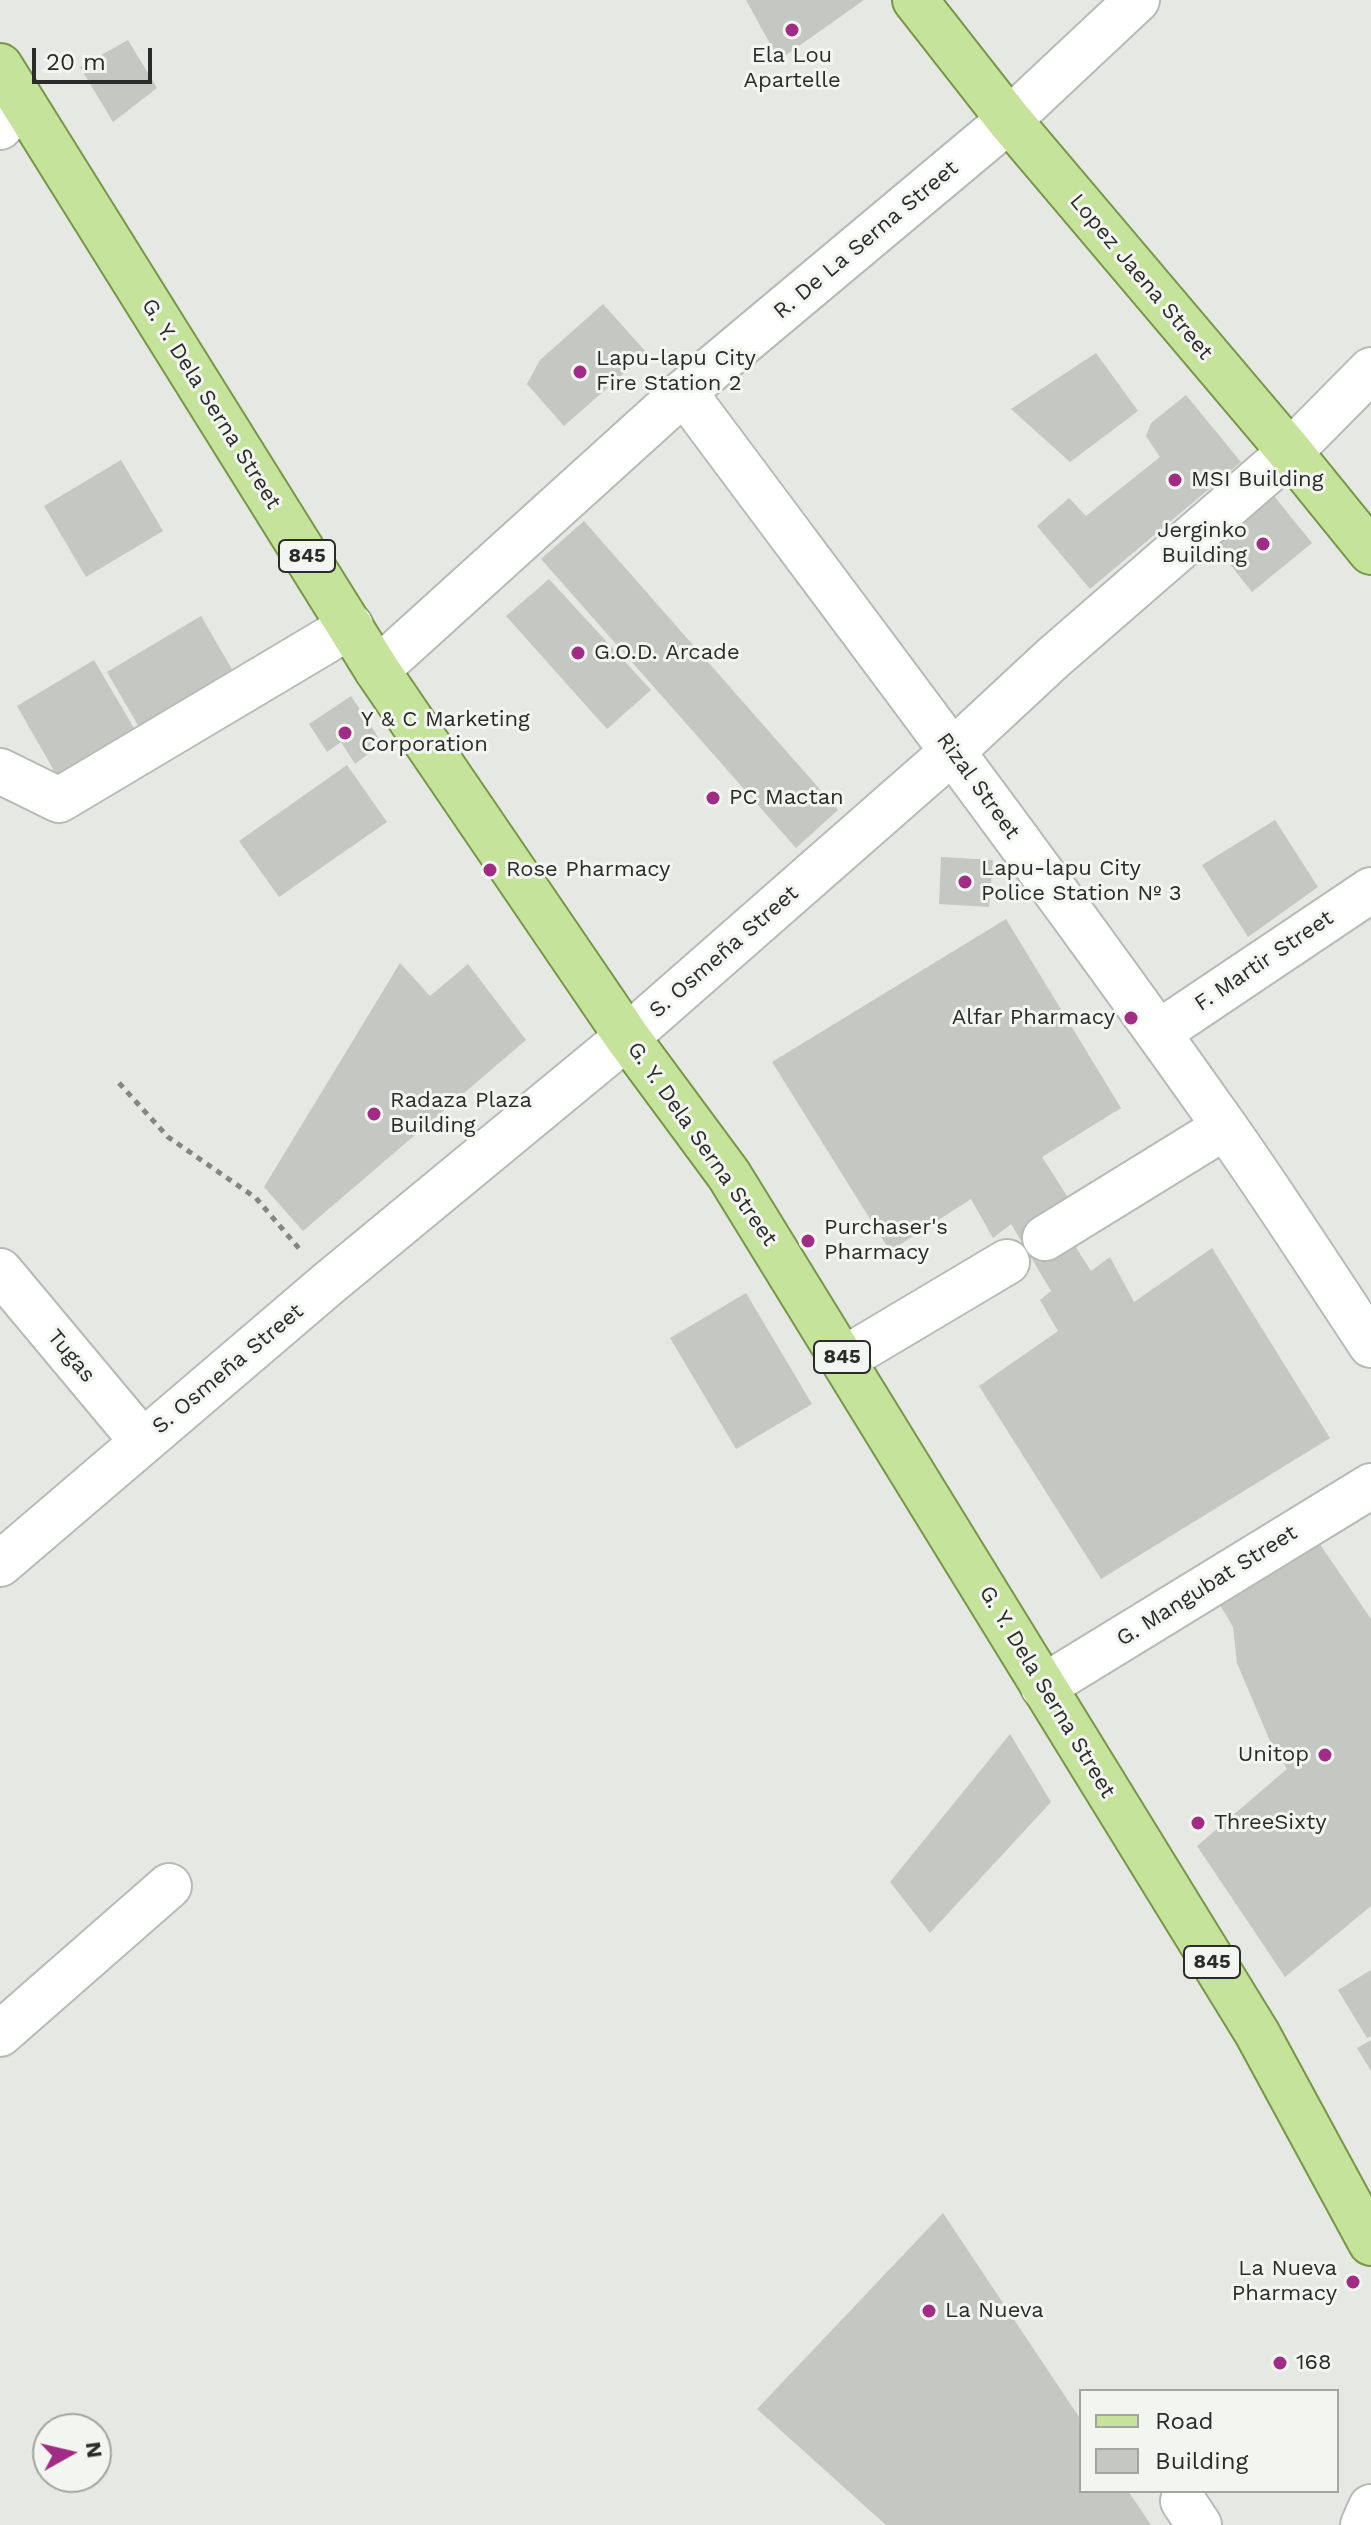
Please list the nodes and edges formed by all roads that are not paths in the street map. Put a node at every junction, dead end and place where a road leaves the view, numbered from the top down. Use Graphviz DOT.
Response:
graph roads {
  1 [pos="915,0"];
  2 [pos="1137,0"];
  3 [pos="0,66"];
  4 [pos="11,115"];
  5 [pos="1009,120"];
  6 [pos="1371,370"];
  7 [pos="684,392"];
  8 [pos="1290,452"];
  9 [pos="1366,536"];
  10 [pos="351,626"];
  11 [pos="377,670"];
  12 [pos="953,751"];
  13 [pos="0,771"];
  14 [pos="1371,890"];
  15 [pos="1158,1033"];
  16 [pos="627,1037"];
  17 [pos="1225,1127"];
  18 [pos="1045,1238"];
  19 [pos="1007,1262"];
  20 [pos="0,1271"];
  21 [pos="1371,1345"];
  22 [pos="844,1359"];
  23 [pos="142,1441"];
  24 [pos="1371,1486"];
  25 [pos="0,1564"];
  26 [pos="1043,1687"];
  27 [pos="169,1886"];
  28 [pos="0,2034"];
  29 [pos="1371,2243"];
  30 [pos="1371,2507"];
  31 [pos="1363,2525"];
  1 -- 5 [label="main road, Lopez Jaena Street"];
  2 -- 5 [label="street, R. De La Serna Street"];
  3 -- 4 [label="main road, G. Y. Dela Serna Street / 845"];
  4 -- 10 [label="main road, G. Y. Dela Serna Street / 845"];
  5 -- 7 [label="street, R. De La Serna Street"];
  5 -- 8 [label="main road, Lopez Jaena Street"];
  6 -- 8 [label="street, S. Osmeña Street"];
  7 -- 11 [label="street, R. De La Serna Street"];
  7 -- 12 [label="street, Rizal Street"];
  8 -- 9 [label="main road, Lopez Jaena Street"];
  8 -- 12 [label="street, S. Osmeña Street"];
  10 -- 11 [label="main road, G. Y. Dela Serna Street / 845"];
  10 -- 13 [label="street"];
  11 -- 16 [label="main road, G. Y. Dela Serna Street / 845"];
  12 -- 15 [label="street, Rizal Street"];
  12 -- 16 [label="street, S. Osmeña Street"];
  14 -- 15 [label="street, F. Martir Street"];
  15 -- 17 [label="street, Rizal Street"];
  16 -- 22 [label="main road, G. Y. Dela Serna Street / 845"];
  16 -- 23 [label="street, S. Osmeña Street"];
  17 -- 18 [label="street"];
  17 -- 21 [label="street, Rizal Street"];
  19 -- 22 [label="street"];
  20 -- 23 [label="street, Tugas"];
  22 -- 26 [label="main road, G. Y. Dela Serna Street / 845"];
  23 -- 25 [label="street, S. Osmeña Street"];
  24 -- 26 [label="street, G. Mangubat Street"];
  26 -- 29 [label="main road, G. Y. Dela Serna Street / 845"];
  27 -- 28 [label="street"];
  30 -- 31 [label="street"];
}
